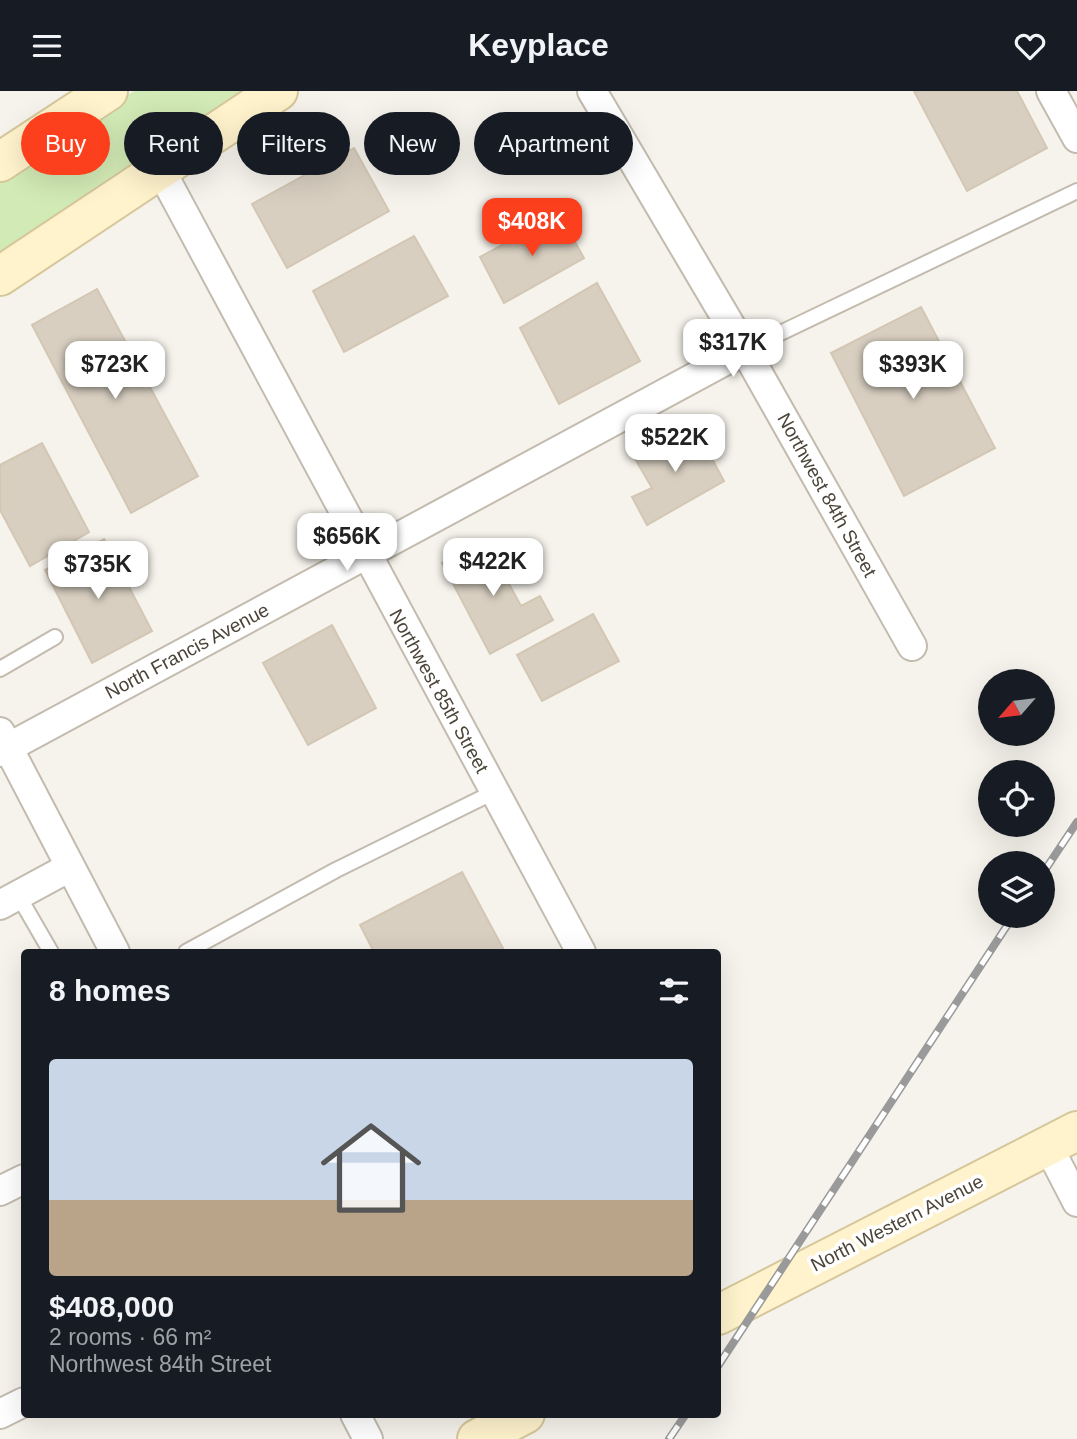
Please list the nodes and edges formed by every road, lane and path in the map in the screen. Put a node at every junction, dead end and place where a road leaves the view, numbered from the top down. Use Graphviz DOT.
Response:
graph roads {
  1 [pos="108,91"];
  2 [pos="278,91"];
  3 [pos="592,91"];
  4 [pos="1051,91"];
  5 [pos="223,127"];
  6 [pos="1077,138"];
  7 [pos="0,162"];
  8 [pos="151,175"];
  9 [pos="163,175"];
  10 [pos="1077,191"];
  11 [pos="0,276"];
  12 [pos="745,350"];
  13 [pos="365,555"];
  14 [pos="55,637"];
  15 [pos="912,646"];
  16 [pos="0,669"];
  17 [pos="3,744"];
  18 [pos="494,792"];
  19 [pos="69,867"];
  20 [pos="9,900"];
  21 [pos="49,949"];
  22 [pos="113,949"];
  23 [pos="191,949"];
  24 [pos="579,949"];
  25 [pos="1062,1138"];
  26 [pos="21,1180"];
  27 [pos="0,1191"];
  28 [pos="1077,1202"];
  29 [pos="721,1313"];
  30 [pos="21,1404"];
  31 [pos="0,1414"];
  32 [pos="357,1418"];
  33 [pos="518,1418"];
  34 [pos="369,1439"];
  35 [pos="477,1439"];
  1 -- 7 [label="street"];
  2 -- 5 [label="street"];
  3 -- 12 [label="street, Northwest 84th Street"];
  4 -- 6 [label="street"];
  8 -- 11 [label="street"];
  9 -- 13 [label="street, Northwest 85th Street"];
  10 -- 12 [label="lane"];
  12 -- 13 [label="street, North Francis Avenue"];
  12 -- 15 [label="street, Northwest 84th Street"];
  13 -- 17 [label="street, North Francis Avenue"];
  13 -- 18 [label="street, Northwest 85th Street"];
  14 -- 16 [label="lane"];
  17 -- 19 [label="street"];
  18 -- 23 [label="lane"];
  18 -- 24 [label="street, Northwest 85th Street"];
  19 -- 20 [label="street"];
  19 -- 22 [label="street"];
  20 -- 21 [label="lane"];
  25 -- 28 [label="street"];
  25 -- 29 [label="street, North Western Avenue"];
  26 -- 27 [label="street"];
  30 -- 31 [label="street"];
  32 -- 34 [label="street"];
  33 -- 35 [label="street"];
}
